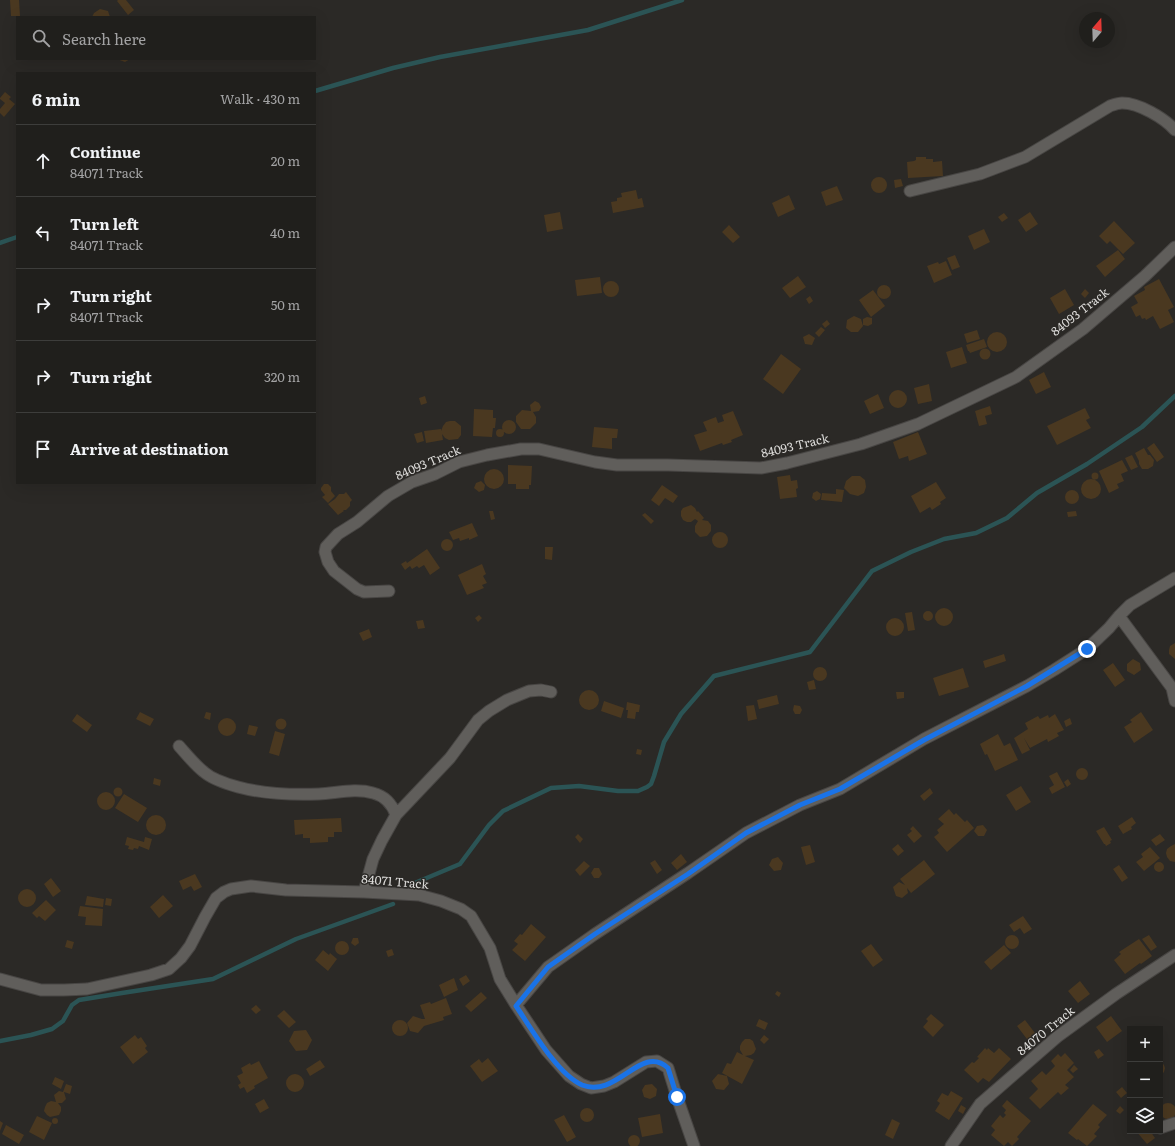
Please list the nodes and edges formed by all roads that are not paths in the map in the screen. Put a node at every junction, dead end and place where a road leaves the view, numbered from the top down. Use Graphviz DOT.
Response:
graph roads {
  1 [pos="1175,130"];
  2 [pos="910,191"];
  3 [pos="1175,247"];
  4 [pos="1175,578"];
  5 [pos="389,591"];
  6 [pos="1119,616"];
  7 [pos="551,692"];
  8 [pos="1175,701"];
  9 [pos="179,746"];
  10 [pos="396,815"];
  11 [pos="364,892"];
  12 [pos="1175,955"];
  13 [pos="0,979"];
  14 [pos="516,1006"];
  15 [pos="1175,1123"];
  16 [pos="1163,1127"];
  17 [pos="694,1146"];
  18 [pos="950,1146"];
  1 -- 2 [label="street"];
  3 -- 5 [label="street, 84093 Track"];
  4 -- 6 [label="street"];
  6 -- 8 [label="street"];
  6 -- 14 [label="street"];
  7 -- 10 [label="street"];
  9 -- 10 [label="street"];
  10 -- 11 [label="street"];
  11 -- 13 [label="street, 84071 Track"];
  11 -- 14 [label="street, 84071 Track"];
  12 -- 18 [label="street, 84070 Track"];
  14 -- 17 [label="street, 84071 Track"];
  15 -- 16 [label="street"];
}
